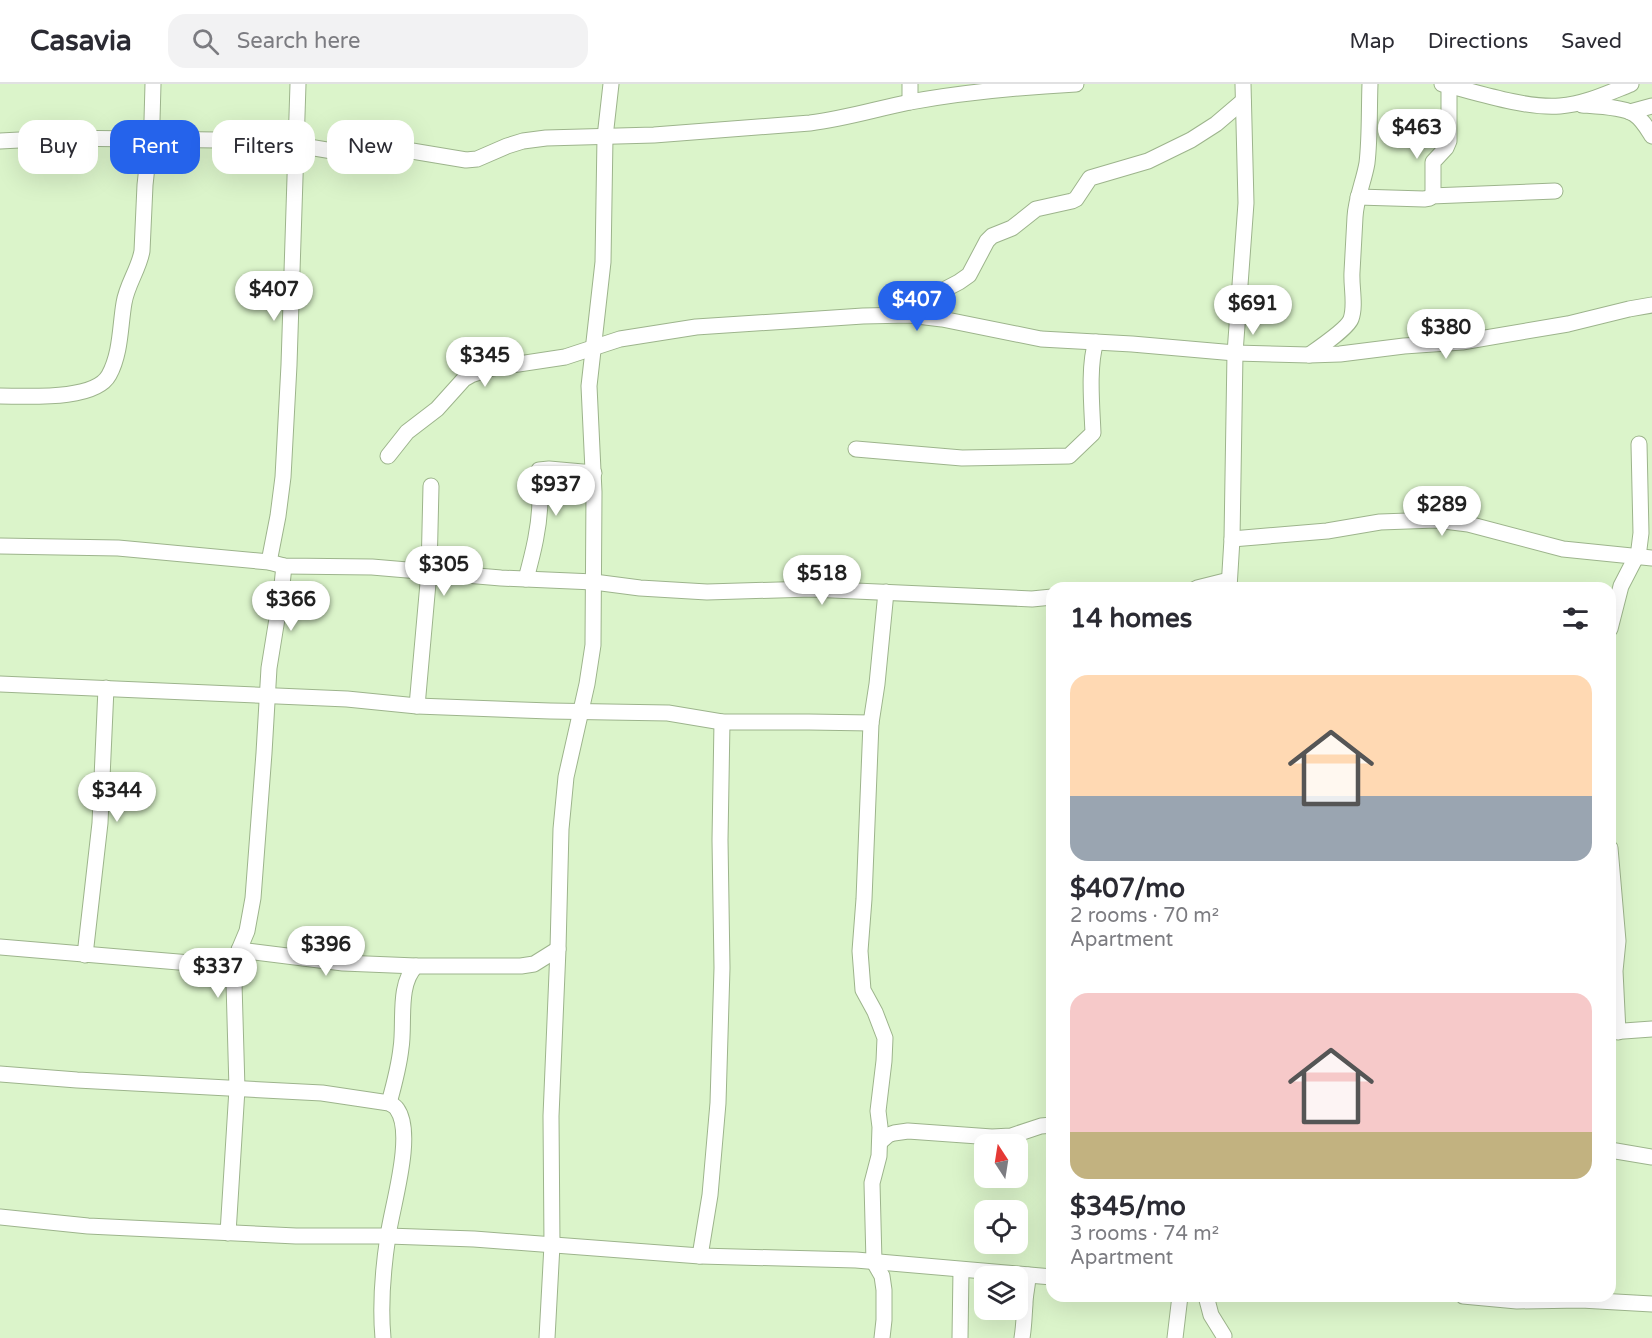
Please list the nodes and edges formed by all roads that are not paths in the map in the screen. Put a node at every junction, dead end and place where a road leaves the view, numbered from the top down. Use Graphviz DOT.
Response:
graph roads {
  1 [pos="153,84"];
  2 [pos="298,84"];
  3 [pos="612,84"];
  4 [pos="910,84"];
  5 [pos="1076,84"];
  6 [pos="1243,84"];
  7 [pos="1370,84"];
  8 [pos="1631,84"];
  9 [pos="1446,85"];
  10 [pos="910,102"];
  11 [pos="1243,102"];
  12 [pos="1573,104"];
  13 [pos="1652,106"];
  14 [pos="1630,112"];
  15 [pos="151,120"];
  16 [pos="297,120"];
  17 [pos="1652,136"];
  18 [pos="605,137"];
  19 [pos="110,139"];
  20 [pos="0,141"];
  21 [pos="315,148"];
  22 [pos="146,174"];
  23 [pos="296,174"];
  24 [pos="1555,191"];
  25 [pos="1431,196"];
  26 [pos="1358,197"];
  27 [pos="1652,305"];
  28 [pos="880,315"];
  29 [pos="1096,342"];
  30 [pos="594,349"];
  31 [pos="1235,353"];
  32 [pos="1309,355"];
  33 [pos="0,396"];
  34 [pos="1639,444"];
  35 [pos="856,449"];
  36 [pos="388,456"];
  37 [pos="594,473"];
  38 [pos="431,486"];
  39 [pos="1232,539"];
  40 [pos="0,546"];
  41 [pos="1642,558"];
  42 [pos="269,562"];
  43 [pos="284,566"];
  44 [pos="429,572"];
  45 [pos="526,579"];
  46 [pos="594,582"];
  47 [pos="1229,582"];
  48 [pos="886,592"];
  49 [pos="1046,598"];
  50 [pos="1616,606"];
  51 [pos="0,684"];
  52 [pos="106,688"];
  53 [pos="267,695"];
  54 [pos="417,706"];
  55 [pos="581,711"];
  56 [pos="722,722"];
  57 [pos="871,723"];
  58 [pos="1616,930"];
  59 [pos="0,947"];
  60 [pos="558,949"];
  61 [pos="239,950"];
  62 [pos="85,955"];
  63 [pos="1616,961"];
  64 [pos="416,966"];
  65 [pos="231,978"];
  66 [pos="1652,1029"];
  67 [pos="1616,1032"];
  68 [pos="0,1074"];
  69 [pos="237,1089"];
  70 [pos="389,1103"];
  71 [pos="1046,1126"];
  72 [pos="880,1142"];
  73 [pos="1616,1151"];
  74 [pos="1652,1157"];
  75 [pos="0,1217"];
  76 [pos="228,1233"];
  77 [pos="388,1236"];
  78 [pos="552,1245"];
  79 [pos="700,1256"];
  80 [pos="874,1262"];
  81 [pos="961,1270"];
  82 [pos="974,1271"];
  83 [pos="1028,1275"];
  84 [pos="1046,1276"];
  85 [pos="1179,1302"];
  86 [pos="1208,1302"];
  87 [pos="1616,1302"];
  88 [pos="1652,1304"];
  89 [pos="1025,1320"];
  90 [pos="1224,1336"];
  91 [pos="383,1338"];
  92 [pos="547,1338"];
  93 [pos="882,1338"];
  94 [pos="960,1338"];
  95 [pos="1022,1338"];
  96 [pos="1175,1338"];
  1 -- 15 [label="street"];
  2 -- 16 [label="street"];
  3 -- 18 [label="street"];
  4 -- 10 [label="street"];
  5 -- 10 [label="street"];
  6 -- 11 [label="street"];
  7 -- 26 [label="street"];
  8 -- 12 [label="street"];
  9 -- 12 [label="street"];
  9 -- 25 [label="street"];
  10 -- 18 [label="street"];
  11 -- 28 [label="street"];
  11 -- 31 [label="street"];
  12 -- 14 [label="street"];
  13 -- 14 [label="street"];
  14 -- 17 [label="street"];
  18 -- 21 [label="street"];
  18 -- 30 [label="street"];
  19 -- 20 [label="street"];
  22 -- 33 [label="street"];
  23 -- 42 [label="street"];
  24 -- 25 [label="street"];
  25 -- 26 [label="street"];
  26 -- 32 [label="street"];
  27 -- 32 [label="street"];
  28 -- 29 [label="street"];
  28 -- 30 [label="street"];
  29 -- 31 [label="street"];
  29 -- 35 [label="street"];
  30 -- 36 [label="street"];
  30 -- 37 [label="street"];
  31 -- 32 [label="street"];
  31 -- 39 [label="street"];
  34 -- 41 [label="street"];
  37 -- 45 [label="street"];
  37 -- 46 [label="street"];
  38 -- 44 [label="street"];
  39 -- 41 [label="street"];
  39 -- 47 [label="street"];
  40 -- 42 [label="street"];
  41 -- 50 [label="street"];
  42 -- 43 [label="street"];
  43 -- 44 [label="street"];
  43 -- 53 [label="street"];
  44 -- 45 [label="street"];
  44 -- 54 [label="street"];
  45 -- 46 [label="street"];
  46 -- 48 [label="street"];
  46 -- 55 [label="street"];
  48 -- 49 [label="street"];
  48 -- 57 [label="street"];
  51 -- 52 [label="street"];
  52 -- 53 [label="street"];
  52 -- 62 [label="street"];
  53 -- 54 [label="street"];
  53 -- 61 [label="street"];
  54 -- 55 [label="street"];
  55 -- 56 [label="street"];
  55 -- 60 [label="street"];
  56 -- 57 [label="street"];
  56 -- 79 [label="street"];
  57 -- 72 [label="street"];
  58 -- 63 [label="street"];
  59 -- 62 [label="street"];
  60 -- 64 [label="street"];
  60 -- 78 [label="street"];
  61 -- 64 [label="street"];
  61 -- 65 [label="street"];
  62 -- 65 [label="street"];
  64 -- 70 [label="street"];
  65 -- 69 [label="street"];
  66 -- 67 [label="street"];
  68 -- 69 [label="street"];
  69 -- 70 [label="street"];
  69 -- 76 [label="street"];
  70 -- 77 [label="street"];
  71 -- 72 [label="street"];
  72 -- 80 [label="street"];
  73 -- 74 [label="street"];
  75 -- 76 [label="street"];
  76 -- 77 [label="street"];
  77 -- 78 [label="street"];
  77 -- 91 [label="street"];
  78 -- 79 [label="street"];
  78 -- 92 [label="street"];
  79 -- 80 [label="street"];
  80 -- 81 [label="street"];
  80 -- 93 [label="street"];
  81 -- 82 [label="street"];
  81 -- 94 [label="street"];
  83 -- 84 [label="street"];
  85 -- 96 [label="street"];
  86 -- 90 [label="street"];
  87 -- 88 [label="street"];
  89 -- 95 [label="street"];
}
